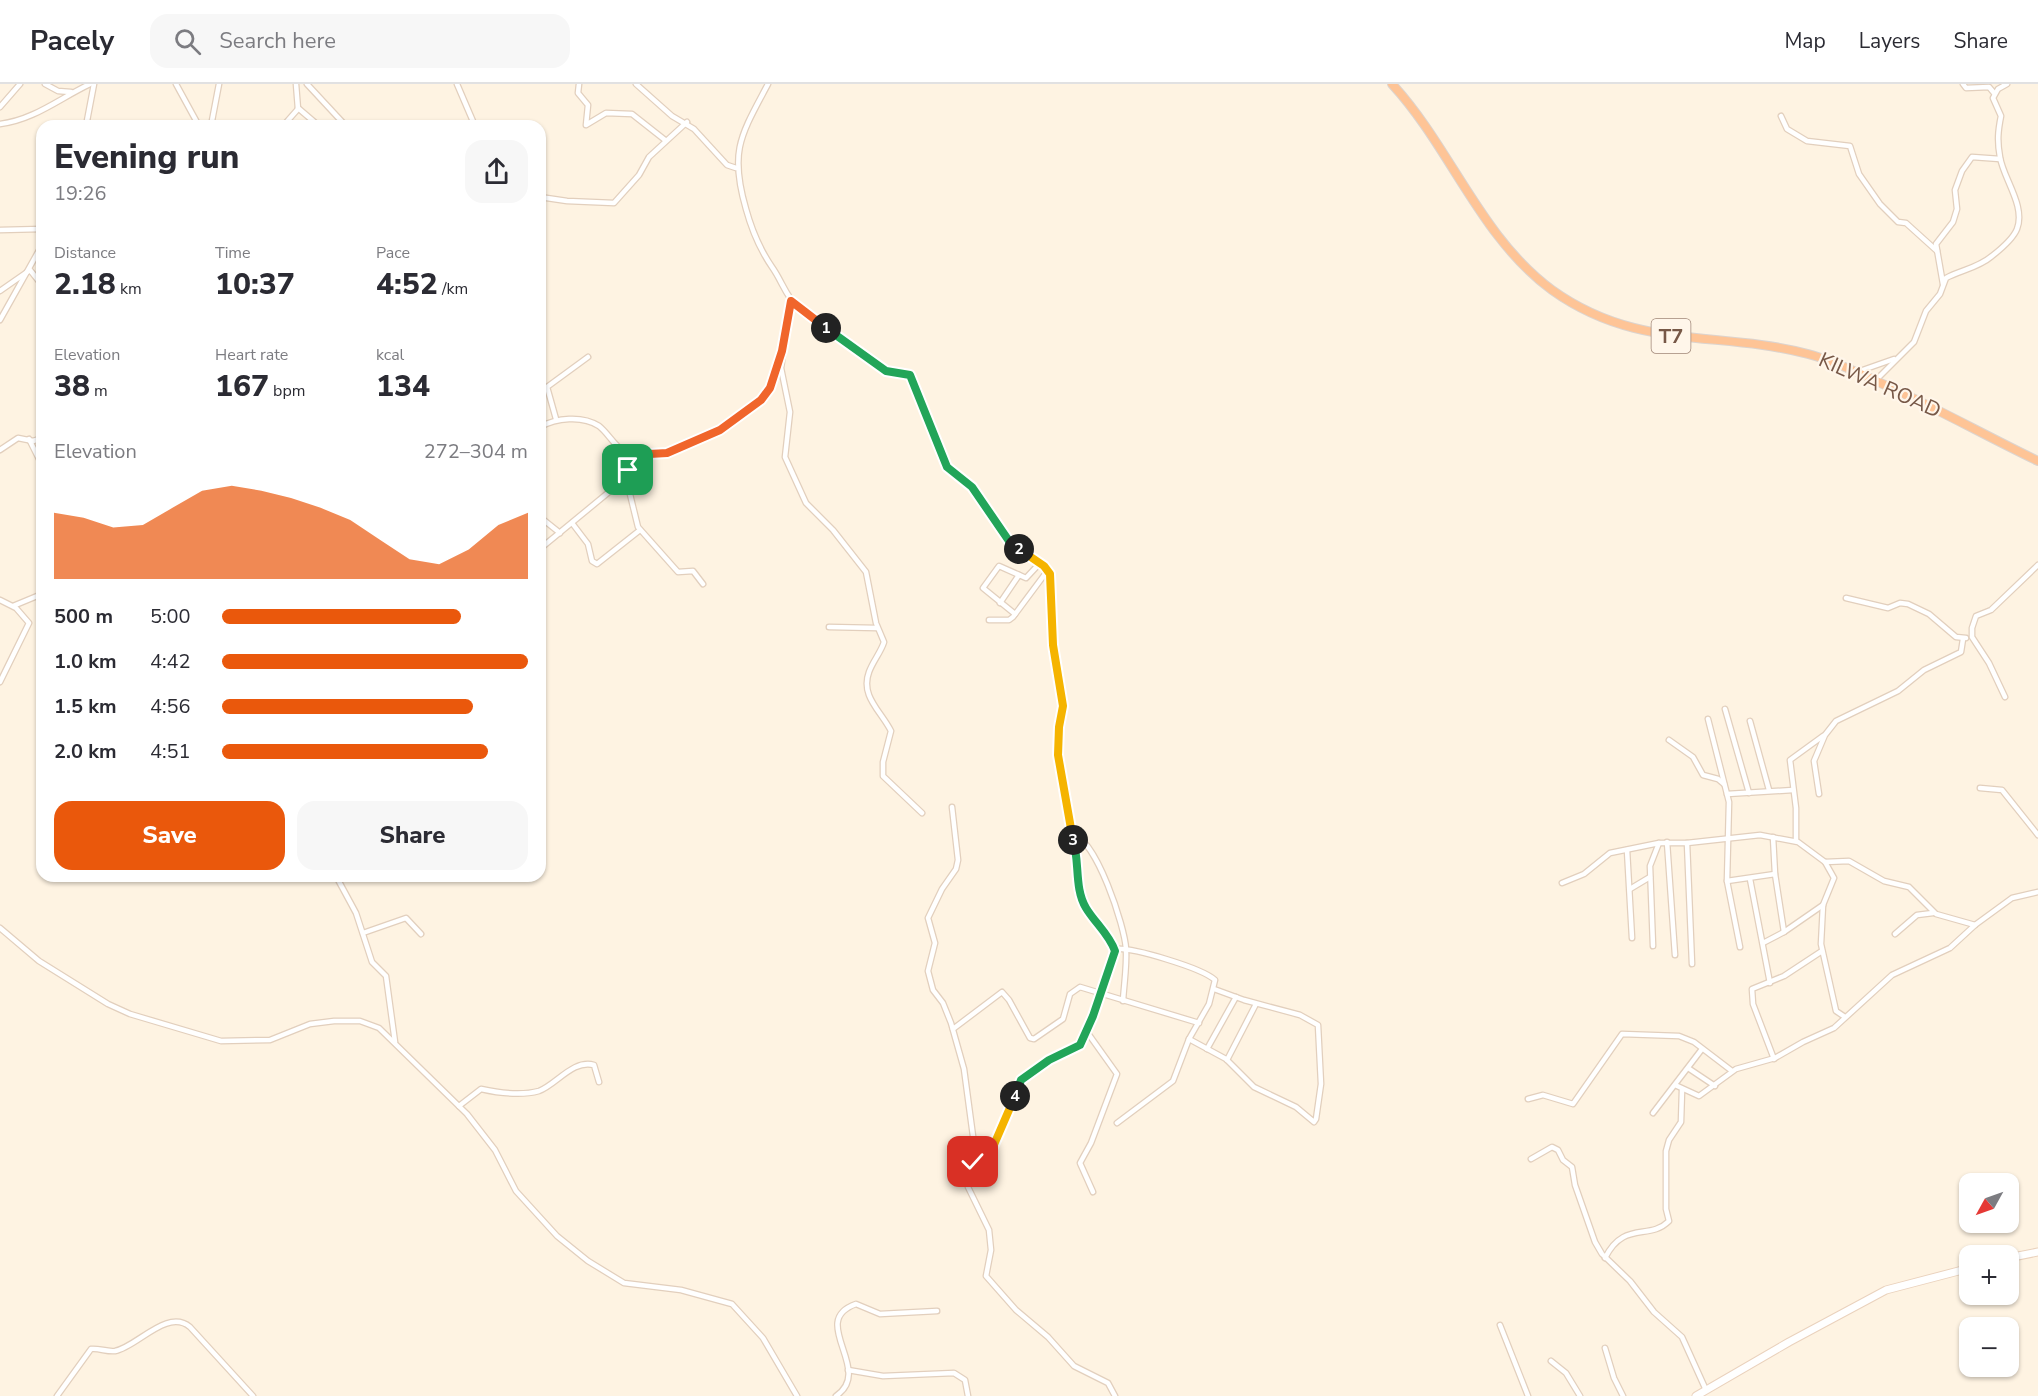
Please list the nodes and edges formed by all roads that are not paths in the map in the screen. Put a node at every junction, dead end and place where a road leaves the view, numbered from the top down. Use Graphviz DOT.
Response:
graph roads {
  1 [pos="19,84"];
  2 [pos="45,84"];
  3 [pos="92,84"];
  4 [pos="176,84"];
  5 [pos="219,84"];
  6 [pos="296,84"];
  7 [pos="307,84"];
  8 [pos="457,84"];
  9 [pos="579,84"];
  10 [pos="636,84"];
  11 [pos="768,84"];
  12 [pos="1392,84"];
  13 [pos="1963,84"];
  14 [pos="2007,84"];
  15 [pos="73,92"];
  16 [pos="1994,93"];
  17 [pos="0,107"];
  18 [pos="298,108"];
  19 [pos="1782,116"];
  20 [pos="87,120"];
  21 [pos="196,120"];
  22 [pos="212,120"];
  23 [pos="288,120"];
  24 [pos="312,120"];
  25 [pos="340,120"];
  26 [pos="472,120"];
  27 [pos="687,122"];
  28 [pos="0,124"];
  29 [pos="665,140"];
  30 [pos="2000,159"];
  31 [pos="736,168"];
  32 [pos="546,197"];
  33 [pos="36,229"];
  34 [pos="0,230"];
  35 [pos="1937,251"];
  36 [pos="36,258"];
  37 [pos="30,270"];
  38 [pos="36,278"];
  39 [pos="1943,286"];
  40 [pos="0,291"];
  41 [pos="791,301"];
  42 [pos="0,320"];
  43 [pos="782,351"];
  44 [pos="588,357"];
  45 [pos="1894,359"];
  46 [pos="1857,372"];
  47 [pos="1875,381"];
  48 [pos="556,419"];
  49 [pos="546,424"];
  50 [pos="36,438"];
  51 [pos="29,439"];
  52 [pos="0,450"];
  53 [pos="36,453"];
  54 [pos="632,455"];
  55 [pos="2038,461"];
  56 [pos="626,478"];
  57 [pos="546,522"];
  58 [pos="572,523"];
  59 [pos="640,531"];
  60 [pos="560,533"];
  61 [pos="546,544"];
  62 [pos="1040,563"];
  63 [pos="2038,565"];
  64 [pos="1048,570"];
  65 [pos="1019,575"];
  66 [pos="703,584"];
  67 [pos="36,596"];
  68 [pos="1846,598"];
  69 [pos="0,600"];
  70 [pos="1000,603"];
  71 [pos="13,606"];
  72 [pos="1016,614"];
  73 [pos="989,621"];
  74 [pos="829,627"];
  75 [pos="877,628"];
  76 [pos="1972,637"];
  77 [pos="1964,639"];
  78 [pos="0,682"];
  79 [pos="2005,697"];
  80 [pos="1725,709"];
  81 [pos="1708,718"];
  82 [pos="1750,721"];
  83 [pos="1825,735"];
  84 [pos="1669,740"];
  85 [pos="1726,786"];
  86 [pos="1980,788"];
  87 [pos="1793,789"];
  88 [pos="1769,790"];
  89 [pos="1749,793"];
  90 [pos="1727,794"];
  91 [pos="1819,794"];
  92 [pos="952,807"];
  93 [pos="922,813"];
  94 [pos="1072,834"];
  95 [pos="2038,835"];
  96 [pos="1728,837"];
  97 [pos="1773,837"];
  98 [pos="1667,842"];
  99 [pos="1796,842"];
  100 [pos="1659,843"];
  101 [pos="1687,843"];
  102 [pos="1627,850"];
  103 [pos="1824,862"];
  104 [pos="1775,874"];
  105 [pos="1650,877"];
  106 [pos="1750,879"];
  107 [pos="1727,881"];
  108 [pos="339,882"];
  109 [pos="1562,883"];
  110 [pos="1630,889"];
  111 [pos="2038,892"];
  112 [pos="1822,905"];
  113 [pos="1933,913"];
  114 [pos="1975,925"];
  115 [pos="0,928"];
  116 [pos="1784,932"];
  117 [pos="363,933"];
  118 [pos="421,934"];
  119 [pos="1895,934"];
  120 [pos="1632,938"];
  121 [pos="1763,943"];
  122 [pos="1653,946"];
  123 [pos="1740,947"];
  124 [pos="1114,949"];
  125 [pos="1126,949"];
  126 [pos="1822,951"];
  127 [pos="1675,955"];
  128 [pos="1692,964"];
  129 [pos="1770,983"];
  130 [pos="1214,989"];
  131 [pos="1101,995"];
  132 [pos="1236,997"];
  133 [pos="1123,1001"];
  134 [pos="1256,1004"];
  135 [pos="1845,1017"];
  136 [pos="1199,1023"];
  137 [pos="953,1029"];
  138 [pos="1087,1032"];
  139 [pos="1189,1039"];
  140 [pos="396,1045"];
  141 [pos="1208,1048"];
  142 [pos="1702,1049"];
  143 [pos="1774,1059"];
  144 [pos="1227,1060"];
  145 [pos="1688,1068"];
  146 [pos="1732,1071"];
  147 [pos="599,1082"];
  148 [pos="1675,1085"];
  149 [pos="1715,1086"];
  150 [pos="1682,1090"];
  151 [pos="1528,1099"];
  152 [pos="459,1106"];
  153 [pos="1653,1113"];
  154 [pos="1117,1123"];
  155 [pos="1531,1159"];
  156 [pos="970,1179"];
  157 [pos="1093,1192"];
  158 [pos="2038,1252"];
  159 [pos="2019,1256"];
  160 [pos="1605,1258"];
  161 [pos="1959,1271"];
  162 [pos="937,1311"];
  163 [pos="1500,1325"];
  164 [pos="1605,1348"];
  165 [pos="1551,1361"];
  166 [pos="848,1370"];
  167 [pos="1706,1390"];
  168 [pos="57,1396"];
  169 [pos="253,1396"];
  170 [pos="797,1396"];
  171 [pos="836,1396"];
  172 [pos="968,1396"];
  173 [pos="1115,1396"];
  174 [pos="1528,1396"];
  175 [pos="1580,1396"];
  176 [pos="1623,1396"];
  177 [pos="1696,1396"];
  1 -- 17 [label="street"];
  2 -- 15 [label="street"];
  3 -- 15 [label="street"];
  3 -- 20 [label="street"];
  4 -- 21 [label="street"];
  5 -- 22 [label="street"];
  6 -- 18 [label="street"];
  7 -- 25 [label="street"];
  8 -- 26 [label="street"];
  9 -- 29 [label="street"];
  10 -- 27 [label="street"];
  11 -- 31 [label="street"];
  12 -- 46 [label="highway, KILWA ROAD / T7"];
  13 -- 16 [label="street"];
  14 -- 16 [label="street"];
  15 -- 28 [label="street"];
  16 -- 30 [label="street"];
  18 -- 23 [label="street"];
  18 -- 24 [label="street"];
  19 -- 35 [label="street"];
  27 -- 29 [label="street"];
  27 -- 31 [label="street"];
  29 -- 32 [label="street"];
  30 -- 35 [label="street"];
  30 -- 39 [label="street"];
  31 -- 41 [label="street"];
  33 -- 34 [label="street"];
  35 -- 39 [label="street"];
  36 -- 37 [label="street"];
  37 -- 38 [label="street"];
  37 -- 40 [label="street"];
  37 -- 42 [label="street"];
  39 -- 45 [label="street"];
  41 -- 43 [label="street"];
  41 -- 62 [label="street"];
  43 -- 54 [label="street"];
  43 -- 75 [label="street"];
  44 -- 48 [label="street"];
  45 -- 46 [label="street"];
  45 -- 47 [label="street"];
  46 -- 47 [label="highway, KILWA ROAD / T7"];
  47 -- 55 [label="highway, KILWA ROAD / T7"];
  48 -- 49 [label="street"];
  48 -- 54 [label="street"];
  50 -- 51 [label="street"];
  51 -- 52 [label="street"];
  51 -- 53 [label="street"];
  54 -- 56 [label="street"];
  56 -- 58 [label="street"];
  56 -- 59 [label="street"];
  57 -- 60 [label="street"];
  58 -- 59 [label="street"];
  58 -- 60 [label="street"];
  59 -- 66 [label="street"];
  60 -- 61 [label="street"];
  62 -- 64 [label="street"];
  62 -- 65 [label="street"];
  63 -- 76 [label="street"];
  64 -- 72 [label="street"];
  64 -- 94 [label="street"];
  65 -- 70 [label="street"];
  65 -- 70 [label="street"];
  67 -- 71 [label="street"];
  68 -- 77 [label="street"];
  69 -- 71 [label="street"];
  70 -- 72 [label="street"];
  71 -- 78 [label="street"];
  72 -- 73 [label="street"];
  74 -- 75 [label="street"];
  75 -- 93 [label="street"];
  76 -- 77 [label="street"];
  76 -- 79 [label="street"];
  77 -- 83 [label="street"];
  80 -- 89 [label="street"];
  81 -- 85 [label="street"];
  82 -- 88 [label="street"];
  83 -- 87 [label="street"];
  83 -- 91 [label="street"];
  84 -- 85 [label="street"];
  85 -- 90 [label="street"];
  86 -- 95 [label="street"];
  87 -- 88 [label="street"];
  87 -- 99 [label="street"];
  88 -- 89 [label="street"];
  89 -- 90 [label="street"];
  90 -- 96 [label="street"];
  92 -- 137 [label="street"];
  94 -- 124 [label="street"];
  94 -- 125 [label="street"];
  96 -- 97 [label="street"];
  96 -- 101 [label="street"];
  96 -- 107 [label="street"];
  97 -- 99 [label="street"];
  97 -- 104 [label="street"];
  98 -- 100 [label="street"];
  98 -- 101 [label="street"];
  98 -- 127 [label="street"];
  99 -- 103 [label="street"];
  100 -- 102 [label="street"];
  100 -- 105 [label="street"];
  101 -- 128 [label="street"];
  102 -- 109 [label="street"];
  102 -- 110 [label="street"];
  103 -- 112 [label="street"];
  103 -- 113 [label="street"];
  104 -- 106 [label="street"];
  104 -- 116 [label="street"];
  105 -- 110 [label="street"];
  105 -- 122 [label="street"];
  106 -- 107 [label="street"];
  106 -- 121 [label="street"];
  107 -- 123 [label="street"];
  108 -- 117 [label="street"];
  110 -- 120 [label="street"];
  111 -- 114 [label="street"];
  112 -- 116 [label="street"];
  112 -- 126 [label="street"];
  113 -- 114 [label="street"];
  113 -- 119 [label="street"];
  114 -- 135 [label="street"];
  115 -- 140 [label="street"];
  116 -- 121 [label="street"];
  117 -- 118 [label="street"];
  117 -- 140 [label="street"];
  121 -- 129 [label="street"];
  124 -- 125 [label="street"];
  124 -- 131 [label="street"];
  125 -- 130 [label="street"];
  125 -- 133 [label="street"];
  126 -- 129 [label="street"];
  126 -- 135 [label="street"];
  129 -- 143 [label="street"];
  130 -- 132 [label="street"];
  130 -- 136 [label="street"];
  131 -- 133 [label="street"];
  131 -- 137 [label="street"];
  131 -- 138 [label="street"];
  132 -- 134 [label="street"];
  132 -- 141 [label="street"];
  133 -- 136 [label="street"];
  134 -- 144 [label="street"];
  134 -- 144 [label="street"];
  135 -- 143 [label="street"];
  136 -- 139 [label="street"];
  137 -- 156 [label="street"];
  138 -- 156 [label="street"];
  138 -- 157 [label="street"];
  139 -- 141 [label="street"];
  139 -- 154 [label="street"];
  140 -- 152 [label="street"];
  141 -- 144 [label="street"];
  142 -- 145 [label="street"];
  142 -- 146 [label="street"];
  142 -- 151 [label="street"];
  143 -- 146 [label="street"];
  145 -- 148 [label="street"];
  145 -- 149 [label="street"];
  146 -- 149 [label="street"];
  147 -- 152 [label="street"];
  148 -- 150 [label="street"];
  148 -- 153 [label="street"];
  149 -- 150 [label="street"];
  150 -- 160 [label="street"];
  152 -- 170 [label="street"];
  155 -- 160 [label="street"];
  156 -- 173 [label="street"];
  158 -- 159 [label="main road"];
  160 -- 167 [label="street"];
  161 -- 167 [label="main road"];
  162 -- 166 [label="street"];
  163 -- 174 [label="street"];
  164 -- 176 [label="street"];
  165 -- 175 [label="street"];
  166 -- 171 [label="street"];
  166 -- 172 [label="street"];
  167 -- 177 [label="main road"];
  168 -- 169 [label="street"];
}
